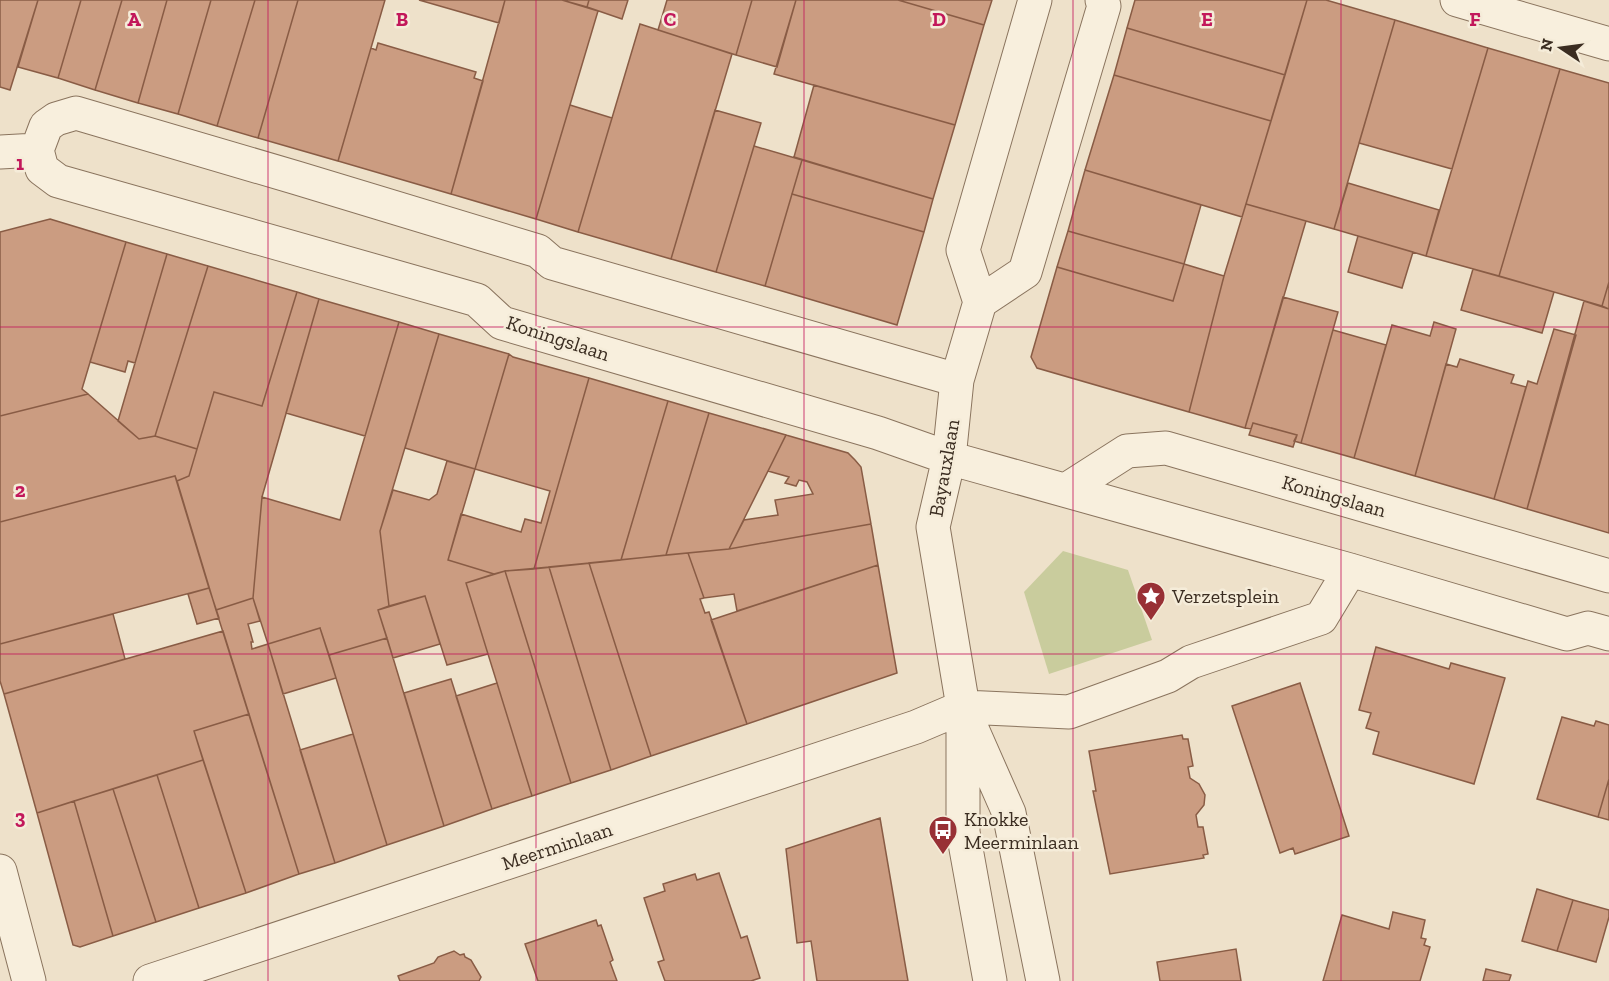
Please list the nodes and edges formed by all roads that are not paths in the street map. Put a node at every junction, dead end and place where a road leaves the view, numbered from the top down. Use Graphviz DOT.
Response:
graph roads {
  1 [pos="1035,0"];
  2 [pos="1102,0"];
  3 [pos="1457,0"];
  4 [pos="1609,44"];
  5 [pos="37,150"];
  6 [pos="0,152"];
  7 [pos="980,302"];
  8 [pos="957,380"];
  9 [pos="949,458"];
  10 [pos="1066,490"];
  11 [pos="1350,570"];
  12 [pos="1609,576"];
  13 [pos="1609,634"];
  14 [pos="963,707"];
  15 [pos="0,870"];
  16 [pos="29,981"];
  17 [pos="150,981"];
  18 [pos="990,981"];
  19 [pos="1043,981"];
  1 -- 7 [label="street"];
  2 -- 7 [label="street"];
  3 -- 4 [label="street"];
  5 -- 6 [label="street"];
  5 -- 8 [label="street"];
  5 -- 9 [label="street, Koningslaan"];
  7 -- 8 [label="street, Bayauxlaan"];
  8 -- 9 [label="street, Bayauxlaan"];
  9 -- 10 [label="street, Koningslaan"];
  9 -- 14 [label="street, Bayauxlaan"];
  10 -- 11 [label="street, Koningslaan"];
  10 -- 12 [label="street, Koningslaan"];
  11 -- 13 [label="street, Koningslaan"];
  11 -- 14 [label="street"];
  14 -- 17 [label="street, Meerminlaan"];
  14 -- 18 [label="street, Bayauxlaan"];
  14 -- 19 [label="street, Bayauxlaan"];
  15 -- 16 [label="street"];
}
